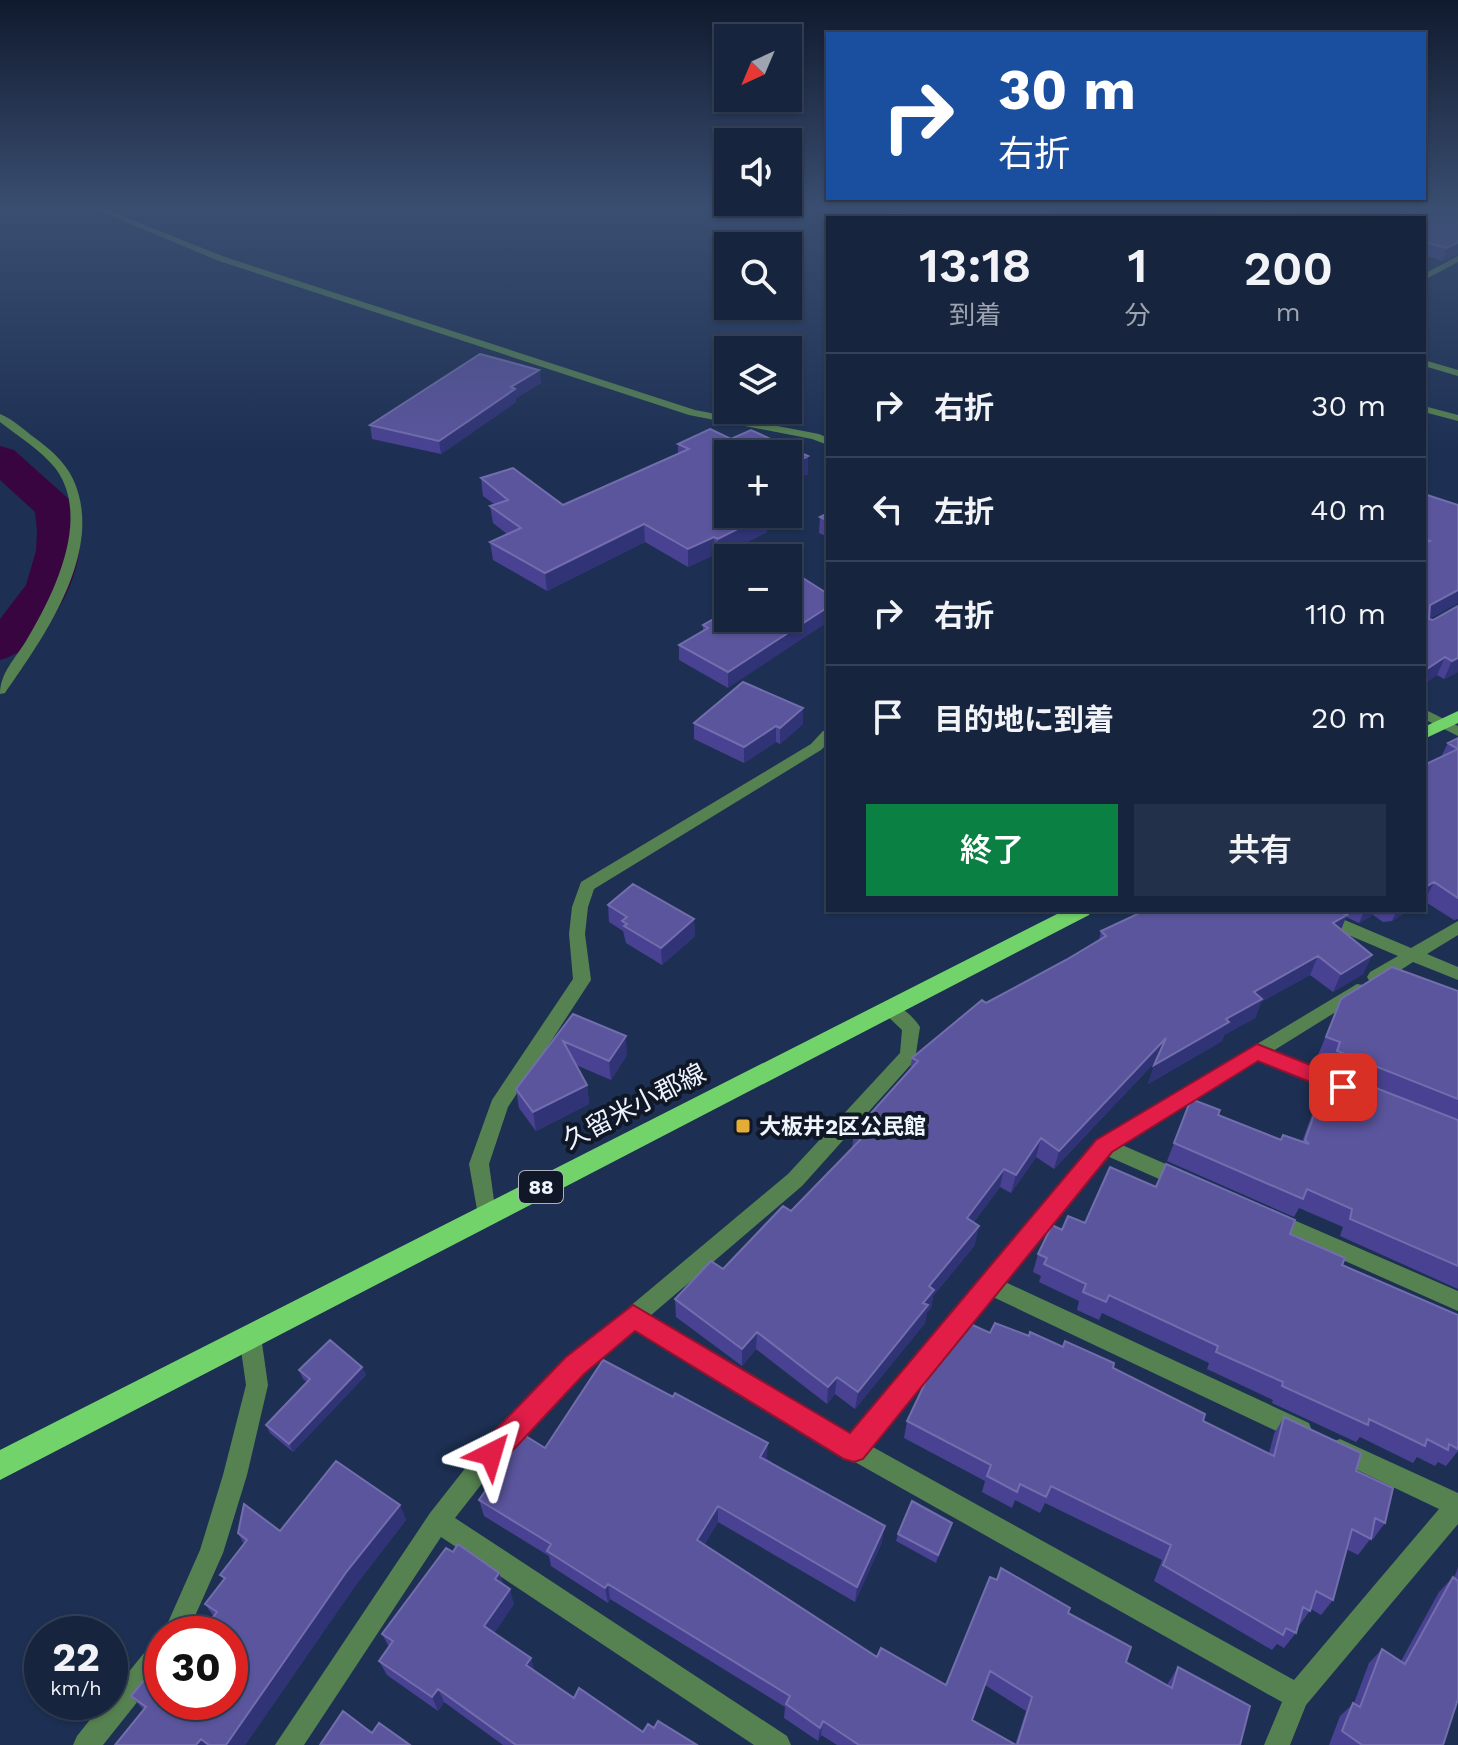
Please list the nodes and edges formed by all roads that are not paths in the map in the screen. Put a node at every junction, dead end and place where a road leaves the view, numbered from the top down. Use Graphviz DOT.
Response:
graph roads {
  1 [pos="315,289"];
  2 [pos="1426,364"];
  3 [pos="1458,373"];
  4 [pos="1426,410"];
  5 [pos="0,417"];
  6 [pos="1458,418"];
  7 [pos="826,441"];
  8 [pos="0,690"];
  9 [pos="1426,714"];
  10 [pos="1453,724"];
  11 [pos="1426,733"];
  12 [pos="826,736"];
  13 [pos="1078,912"];
  14 [pos="1310,912"];
  15 [pos="1458,927"];
  16 [pos="1412,955"];
  17 [pos="1458,974"];
  18 [pos="889,1009"];
  19 [pos="1257,1052"];
  20 [pos="1357,1092"];
  21 [pos="1104,1146"];
  22 [pos="1203,1189"];
  23 [pos="1260,1214"];
  24 [pos="486,1215"];
  25 [pos="990,1285"];
  26 [pos="1458,1301"];
  27 [pos="633,1317"];
  28 [pos="250,1336"];
  29 [pos="854,1449"];
  30 [pos="0,1465"];
  31 [pos="1458,1505"];
  32 [pos="438,1521"];
  33 [pos="182,1616"];
  34 [pos="144,1673"];
  35 [pos="1297,1696"];
  36 [pos="86,1745"];
  37 [pos="288,1745"];
  38 [pos="778,1745"];
  39 [pos="1277,1745"];
  1 -- 7 [label="street"];
  2 -- 3 [label="street"];
  4 -- 6 [label="street"];
  5 -- 8 [label="street"];
  9 -- 10 [label="street"];
  10 -- 11 [label="main road"];
  12 -- 24 [label="street"];
  13 -- 18 [label="main road, 久留米小郡線 / 88"];
  14 -- 16 [label="street"];
  15 -- 16 [label="street"];
  16 -- 17 [label="street"];
  16 -- 19 [label="street"];
  18 -- 24 [label="main road, 久留米小郡線 / 88"];
  18 -- 27 [label="street"];
  19 -- 20 [label="street"];
  19 -- 21 [label="street"];
  21 -- 22 [label="street"];
  21 -- 25 [label="street"];
  23 -- 26 [label="street"];
  24 -- 28 [label="main road, 久留米小郡線 / 88"];
  25 -- 29 [label="street"];
  25 -- 31 [label="street"];
  27 -- 29 [label="street"];
  27 -- 32 [label="street"];
  28 -- 30 [label="main road, 久留米小郡線 / 88"];
  28 -- 33 [label="street"];
  29 -- 35 [label="street"];
  31 -- 35 [label="street"];
  32 -- 37 [label="street"];
  32 -- 38 [label="street"];
  34 -- 36 [label="street"];
  35 -- 39 [label="street"];
}
